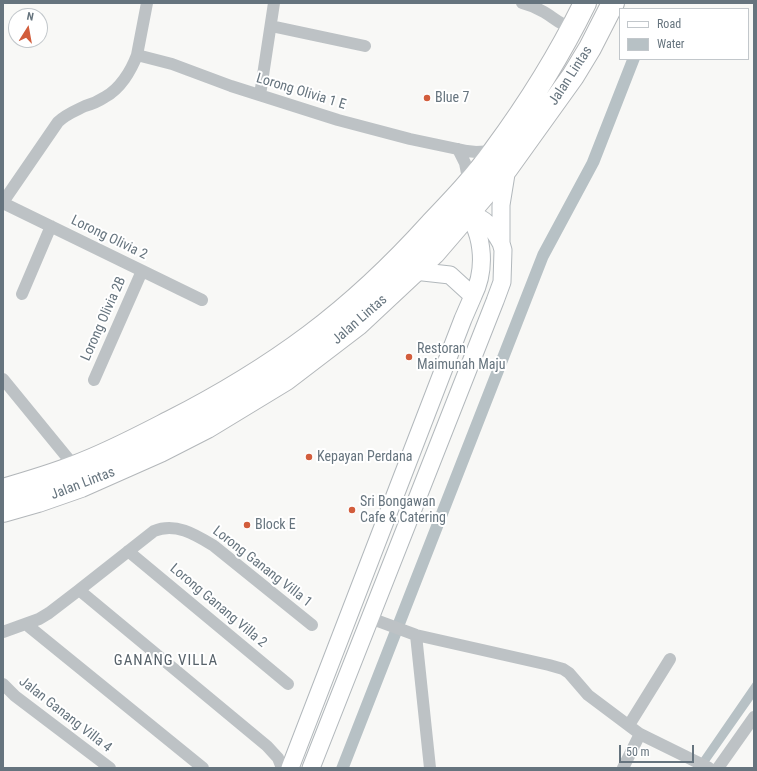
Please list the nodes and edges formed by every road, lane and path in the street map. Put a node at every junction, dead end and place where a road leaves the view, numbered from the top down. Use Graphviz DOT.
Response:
graph roads {
  1 [pos="147,3"];
  2 [pos="274,3"];
  3 [pos="522,3"];
  4 [pos="585,3"];
  5 [pos="613,3"];
  6 [pos="271,26"];
  7 [pos="572,28"];
  8 [pos="593,42"];
  9 [pos="365,46"];
  10 [pos="137,55"];
  11 [pos="540,84"];
  12 [pos="260,95"];
  13 [pos="458,149"];
  14 [pos="501,160"];
  15 [pos="469,183"];
  16 [pos="3,202"];
  17 [pos="461,207"];
  18 [pos="51,226"];
  19 [pos="501,242"];
  20 [pos="142,271"];
  21 [pos="414,271"];
  22 [pos="22,294"];
  23 [pos="473,296"];
  24 [pos="202,300"];
  25 [pos="3,379"];
  26 [pos="94,380"];
  27 [pos="75,467"];
  28 [pos="3,490"];
  29 [pos="33,492"];
  30 [pos="3,511"];
  31 [pos="128,551"];
  32 [pos="79,590"];
  33 [pos="378,621"];
  34 [pos="27,625"];
  35 [pos="312,625"];
  36 [pos="3,632"];
  37 [pos="411,634"];
  38 [pos="670,659"];
  39 [pos="3,684"];
  40 [pos="288,684"];
  41 [pos="754,717"];
  42 [pos="629,726"];
  43 [pos="640,734"];
  44 [pos="110,768"];
  45 [pos="203,768"];
  46 [pos="282,768"];
  47 [pos="290,768"];
  48 [pos="311,768"];
  49 [pos="430,768"];
  50 [pos="623,768"];
  51 [pos="709,768"];
  52 [pos="718,768"];
  1 -- 10 [label="street"];
  2 -- 6 [label="street"];
  3 -- 7 [label="street"];
  4 -- 7 [label="highway, Jalan Lintas"];
  5 -- 8 [label="highway, Jalan Lintas"];
  6 -- 9 [label="street"];
  6 -- 12 [label="street"];
  7 -- 11 [label="highway, Jalan Lintas"];
  8 -- 11 [label="highway"];
  8 -- 14 [label="highway, Jalan Lintas"];
  10 -- 12 [label="street, Lorong Olivia 1 E"];
  10 -- 16 [label="street"];
  11 -- 14 [label="highway, Jalan Lintas"];
  12 -- 13 [label="street, Lorong Olivia 1 E"];
  13 -- 14 [label="street, Lorong Olivia 1 E"];
  13 -- 15 [label="street"];
  14 -- 15 [label="highway, Jalan Lintas"];
  14 -- 17 [label="highway, Jalan Lintas"];
  14 -- 19 [label="street"];
  15 -- 17 [label="highway, Jalan Lintas"];
  16 -- 18 [label="street, Lorong Olivia 2"];
  17 -- 19 [label="street"];
  17 -- 21 [label="highway, Jalan Lintas"];
  17 -- 23 [label="street"];
  17 -- 27 [label="highway, Jalan Lintas"];
  18 -- 20 [label="street, Lorong Olivia 2"];
  18 -- 22 [label="street"];
  19 -- 33 [label="street"];
  20 -- 24 [label="street, Lorong Olivia 2"];
  20 -- 26 [label="street, Lorong Olivia 2B"];
  21 -- 23 [label="street"];
  21 -- 29 [label="highway, Jalan Lintas"];
  23 -- 47 [label="street"];
  25 -- 27 [label="street"];
  27 -- 29 [label="highway, Jalan Lintas"];
  28 -- 29 [label="highway, Jalan Lintas"];
  29 -- 30 [label="highway, Jalan Lintas"];
  31 -- 32 [label="street"];
  31 -- 35 [label="street, Lorong Ganang Villa 1"];
  31 -- 40 [label="street, Lorong Ganang Villa 2"];
  32 -- 34 [label="street"];
  32 -- 46 [label="street"];
  33 -- 37 [label="street"];
  33 -- 48 [label="street"];
  34 -- 36 [label="street"];
  34 -- 45 [label="street"];
  37 -- 42 [label="street"];
  37 -- 49 [label="street"];
  38 -- 42 [label="street"];
  39 -- 44 [label="street, Jalan Ganang Villa 4"];
  41 -- 52 [label="street"];
  42 -- 43 [label="street"];
  43 -- 50 [label="street"];
  43 -- 51 [label="street"];
}
